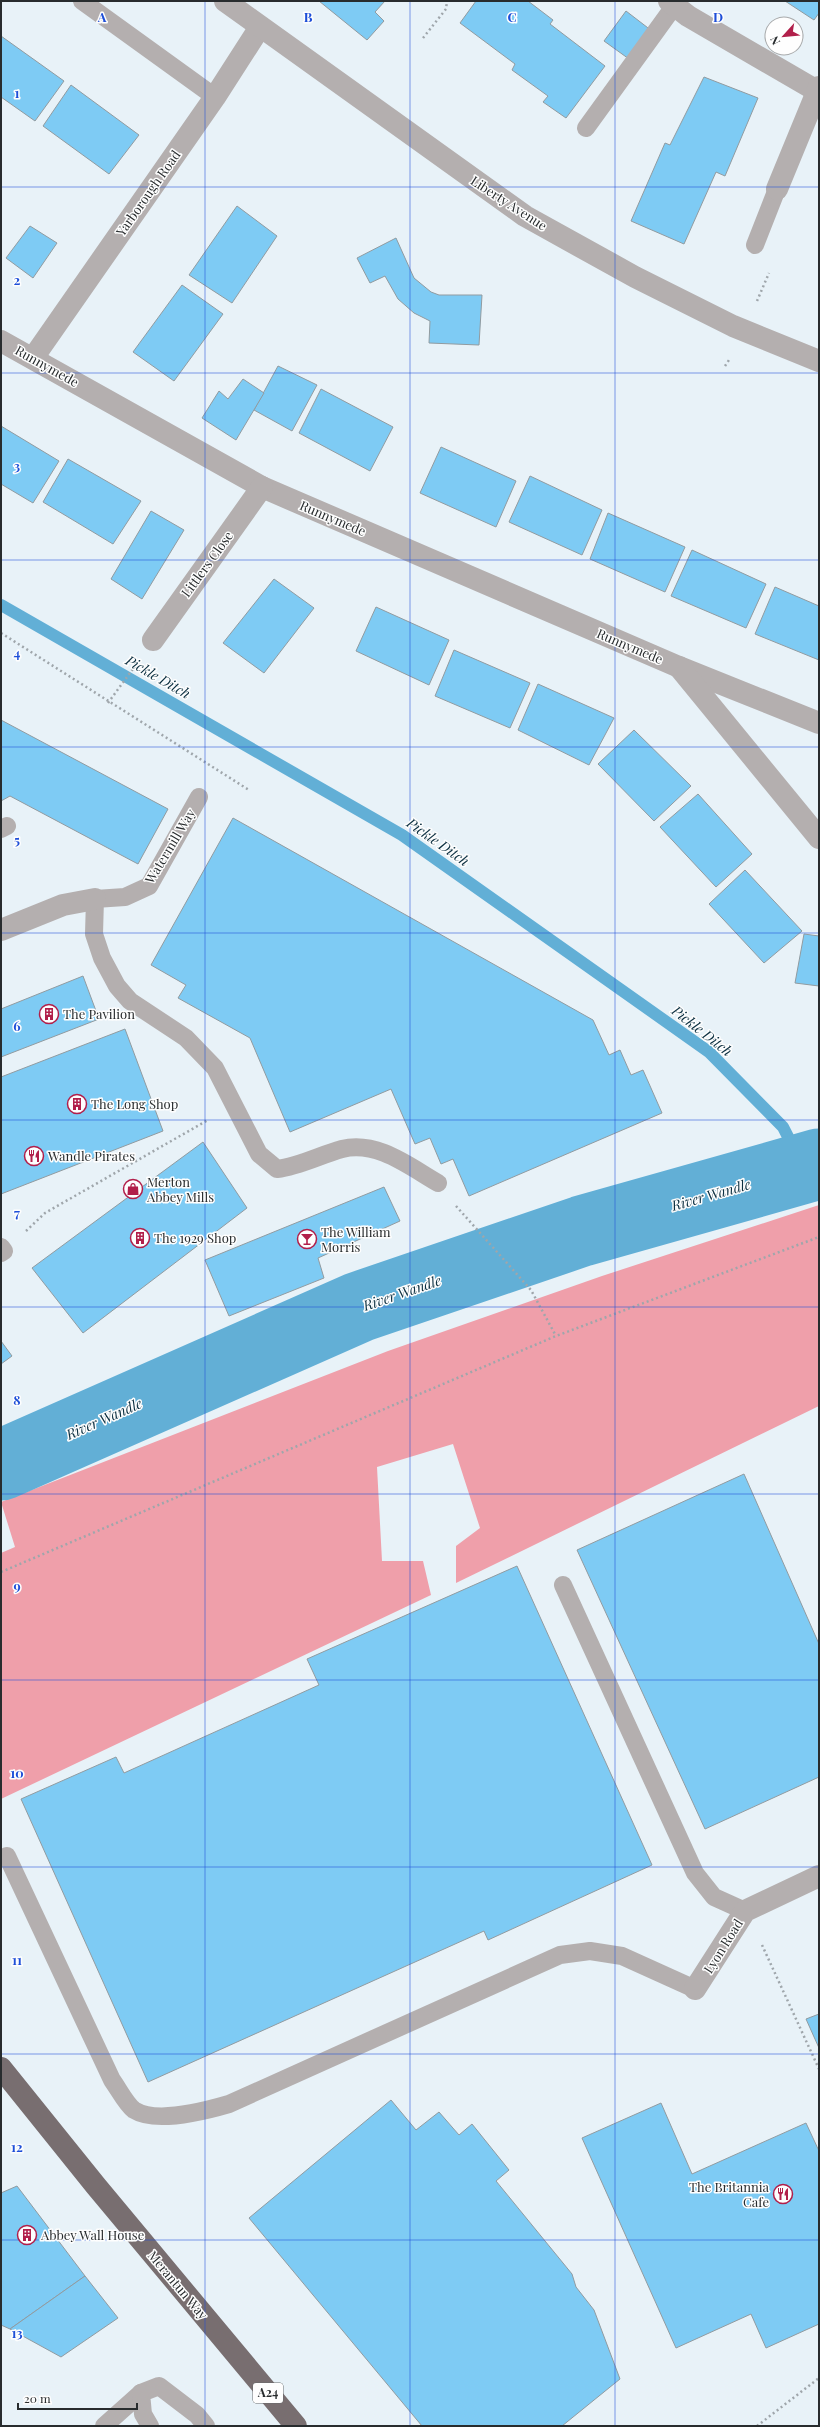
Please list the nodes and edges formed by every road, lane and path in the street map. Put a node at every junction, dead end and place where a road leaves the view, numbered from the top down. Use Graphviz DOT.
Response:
graph roads {
  1 [pos="82,1"];
  2 [pos="225,1"];
  3 [pos="447,1"];
  4 [pos="672,3"];
  5 [pos="260,27"];
  6 [pos="423,38"];
  7 [pos="818,89"];
  8 [pos="215,97"];
  9 [pos="586,128"];
  10 [pos="777,189"];
  11 [pos="755,245"];
  12 [pos="1,341"];
  13 [pos="34,358"];
  14 [pos="819,361"];
  15 [pos="262,487"];
  16 [pos="1,633"];
  17 [pos="153,640"];
  18 [pos="139,660"];
  19 [pos="679,667"];
  20 [pos="108,703"];
  21 [pos="819,723"];
  22 [pos="249,790"];
  23 [pos="199,797"];
  24 [pos="819,838"];
  25 [pos="95,899"];
  26 [pos="1,930"];
  27 [pos="235,1104"];
  28 [pos="438,1183"];
  29 [pos="472,1227"];
  30 [pos="819,1237"];
  31 [pos="2,1250"];
  32 [pos="556,1336"];
  33 [pos="1,1572"];
  34 [pos="563,1585"];
  35 [pos="7,1856"];
  36 [pos="819,1876"];
  37 [pos="745,1910"];
  38 [pos="695,1989"];
  39 [pos="1,2068"];
  40 [pos="819,2069"];
  41 [pos="819,2378"];
  42 [pos="141,2393"];
  43 [pos="104,2426"];
  44 [pos="150,2426"];
  45 [pos="206,2426"];
  46 [pos="296,2426"];
  47 [pos="757,2426"];
  1 -- 8 [label="lane"];
  2 -- 5 [label="street, Liberty Avenue"];
  3 -- 6 [label="path"];
  4 -- 7 [label="street"];
  4 -- 9 [label="lane"];
  5 -- 8 [label="street, Yarborough Road"];
  5 -- 14 [label="street, Liberty Avenue"];
  7 -- 10 [label="street"];
  8 -- 13 [label="street, Yarborough Road"];
  10 -- 11 [label="lane"];
  12 -- 13 [label="street, Runnymede"];
  13 -- 15 [label="street, Runnymede"];
  15 -- 17 [label="street, Littlers Close"];
  15 -- 19 [label="street, Runnymede"];
  16 -- 20 [label="path"];
  18 -- 20 [label="path"];
  19 -- 21 [label="street, Runnymede"];
  19 -- 24 [label="street, Runnymede"];
  20 -- 22 [label="path"];
  23 -- 25 [label="lane, Watermill Way"];
  25 -- 26 [label="street, Watermill Way"];
  25 -- 27 [label="lane"];
  27 -- 28 [label="lane"];
  27 -- 31 [label="path"];
  29 -- 32 [label="path"];
  30 -- 32 [label="path"];
  32 -- 33 [label="path"];
  34 -- 37 [label="lane"];
  35 -- 38 [label="lane"];
  36 -- 37 [label="street, Lyon Road"];
  37 -- 38 [label="street, Lyon Road"];
  37 -- 40 [label="path"];
  39 -- 46 [label="highway, Merantun Way / A24"];
  41 -- 47 [label="path"];
  42 -- 43 [label="lane"];
  42 -- 44 [label="lane"];
  42 -- 45 [label="lane"];
}
